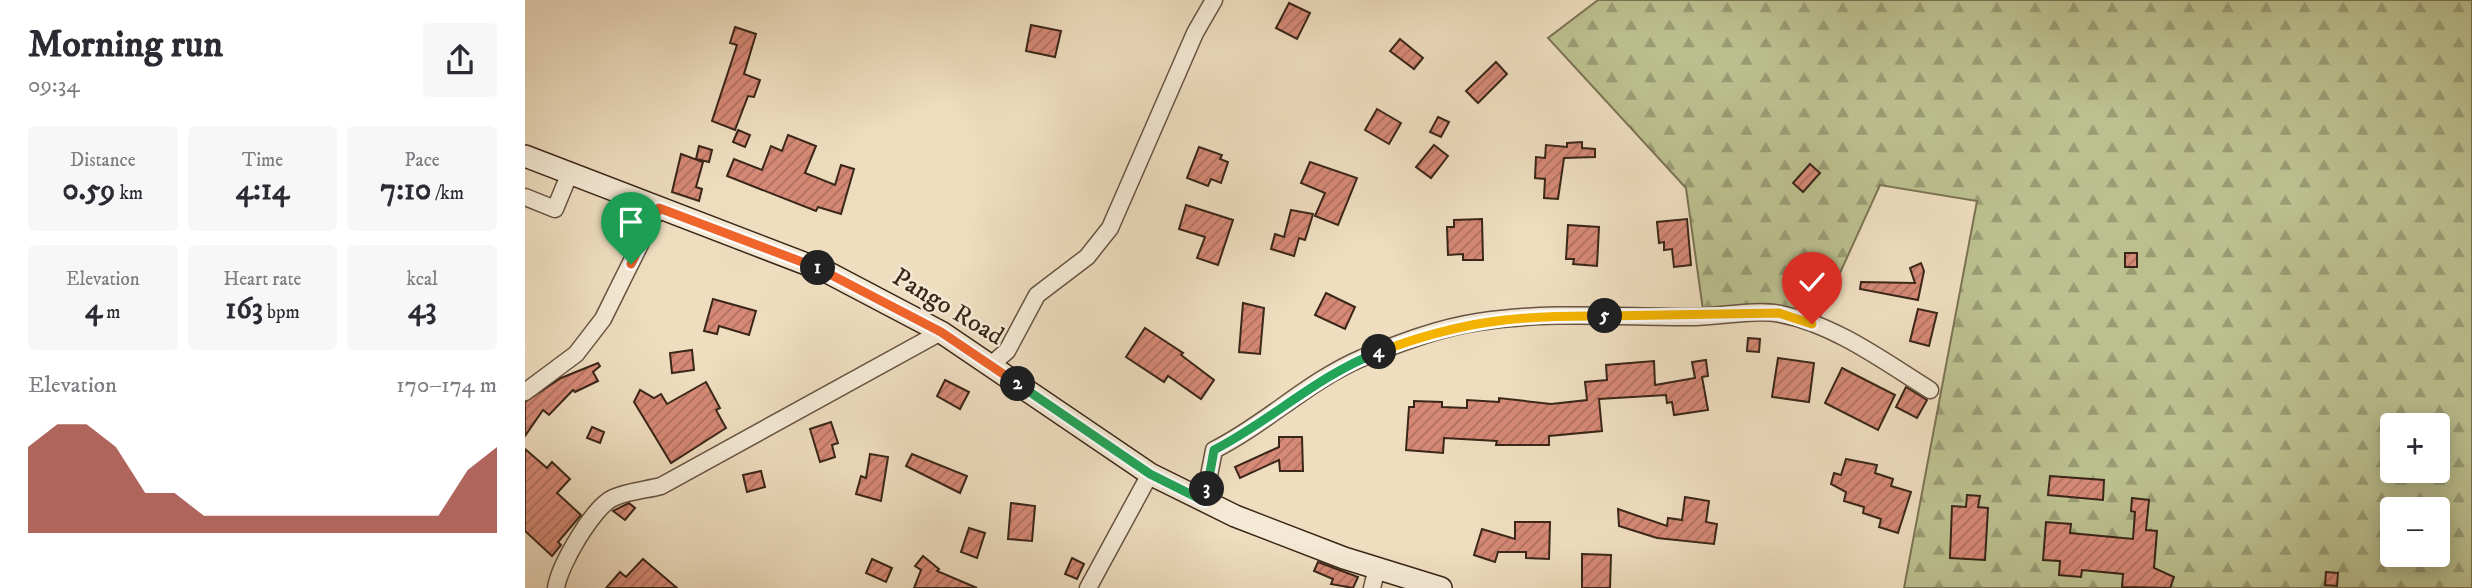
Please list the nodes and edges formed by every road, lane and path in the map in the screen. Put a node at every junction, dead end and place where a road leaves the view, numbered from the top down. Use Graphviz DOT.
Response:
graph roads {
  1 [pos="1214,0"];
  2 [pos="525,156"];
  3 [pos="569,175"];
  4 [pos="525,197"];
  5 [pos="659,208"];
  6 [pos="941,332"];
  7 [pos="992,364"];
  8 [pos="1930,390"];
  9 [pos="525,392"];
  10 [pos="1150,474"];
  11 [pos="1204,501"];
  12 [pos="1374,578"];
  13 [pos="556,588"];
  14 [pos="1088,588"];
  15 [pos="1441,588"];
  1 -- 7 [label="street"];
  2 -- 3 [label="street, Pango Road"];
  3 -- 4 [label="street"];
  3 -- 5 [label="street, Pango Road"];
  5 -- 6 [label="street, Pango Road"];
  5 -- 9 [label="street"];
  6 -- 7 [label="street, Pango Road"];
  6 -- 13 [label="street"];
  7 -- 10 [label="street, Pango Road"];
  8 -- 11 [label="street"];
  10 -- 11 [label="street, Pango Road"];
  10 -- 14 [label="street"];
  11 -- 12 [label="street, Pango Road"];
  12 -- 15 [label="street, Pango Road"];
}
